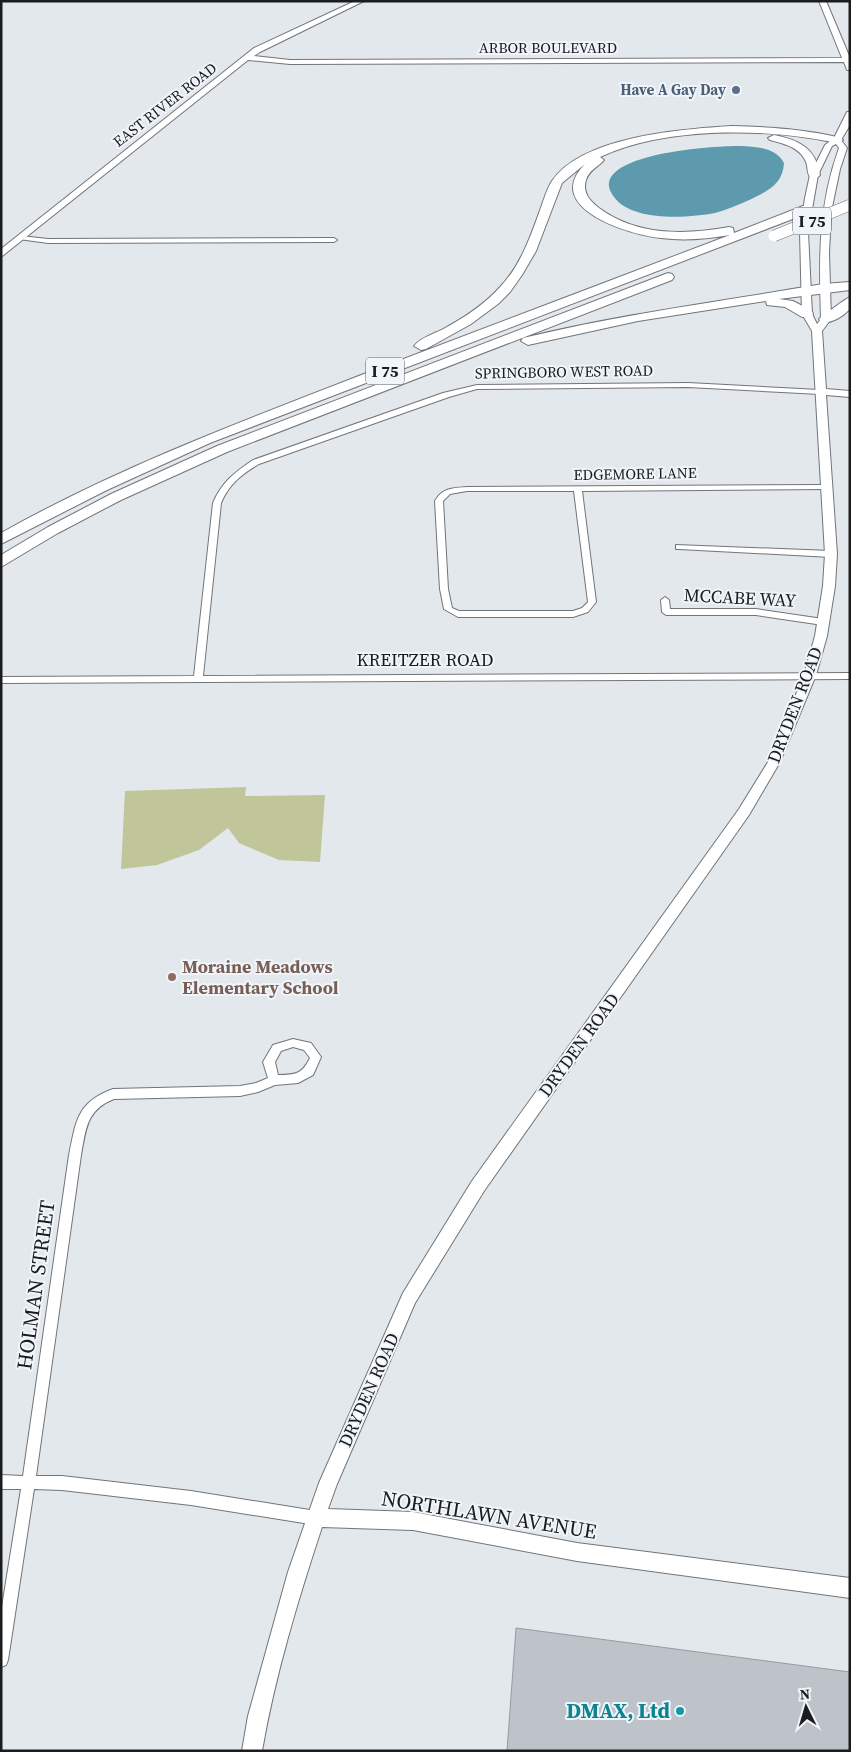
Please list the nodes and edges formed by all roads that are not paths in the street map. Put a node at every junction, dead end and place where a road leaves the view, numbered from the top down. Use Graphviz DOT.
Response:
graph roads {
  1 [pos="361,1"];
  2 [pos="822,1"];
  3 [pos="247,58"];
  4 [pos="848,60"];
  5 [pos="850,69"];
  6 [pos="850,114"];
  7 [pos="748,134"];
  8 [pos="837,140"];
  9 [pos="814,175"];
  10 [pos="841,195"];
  11 [pos="850,205"];
  12 [pos="777,219"];
  13 [pos="774,236"];
  14 [pos="21,238"];
  15 [pos="334,240"];
  16 [pos="758,242"];
  17 [pos="1,254"];
  18 [pos="683,271"];
  19 [pos="850,286"];
  20 [pos="825,288"];
  21 [pos="806,292"];
  22 [pos="850,301"];
  23 [pos="743,302"];
  24 [pos="807,314"];
  25 [pos="826,319"];
  26 [pos="816,330"];
  27 [pos="395,382"];
  28 [pos="820,392"];
  29 [pos="850,394"];
  30 [pos="205,440"];
  31 [pos="826,486"];
  32 [pos="578,488"];
  33 [pos="1,539"];
  34 [pos="679,547"];
  35 [pos="831,554"];
  36 [pos="1,562"];
  37 [pos="665,600"];
  38 [pos="823,622"];
  39 [pos="810,674"];
  40 [pos="850,676"];
  41 [pos="198,678"];
  42 [pos="1,680"];
  43 [pos="274,1080"];
  44 [pos="30,1481"];
  45 [pos="1,1482"];
  46 [pos="316,1518"];
  47 [pos="850,1588"];
  48 [pos="1,1660"];
  49 [pos="252,1751"];
  1 -- 3 [label="main road, EAST RIVER ROAD"];
  2 -- 4 [label="main road"];
  3 -- 4 [label="main road, ARBOR BOULEVARD"];
  3 -- 14 [label="main road, EAST RIVER ROAD"];
  4 -- 5 [label="main road"];
  6 -- 8 [label="main road, DRYDEN ROAD"];
  7 -- 8 [label="highway"];
  7 -- 9 [label="highway"];
  7 -- 12 [label="highway"];
  8 -- 9 [label="main road, DRYDEN ROAD"];
  8 -- 20 [label="main road"];
  8 -- 30 [label="highway"];
  9 -- 21 [label="main road, DRYDEN ROAD"];
  10 -- 12 [label="highway, I 75"];
  11 -- 13 [label="highway, I 75, bridge"];
  12 -- 30 [label="highway, I 75"];
  13 -- 16 [label="highway, I 75"];
  14 -- 15 [label="street"];
  14 -- 17 [label="main road, EAST RIVER ROAD"];
  18 -- 27 [label="highway, I 75"];
  19 -- 20 [label="highway"];
  20 -- 21 [label="highway"];
  20 -- 25 [label="main road"];
  21 -- 23 [label="highway"];
  21 -- 24 [label="main road, DRYDEN ROAD"];
  22 -- 25 [label="highway"];
  23 -- 24 [label="highway"];
  23 -- 27 [label="highway"];
  24 -- 26 [label="main road, DRYDEN ROAD"];
  25 -- 26 [label="main road"];
  26 -- 28 [label="main road, DRYDEN ROAD"];
  27 -- 36 [label="highway, I 75"];
  28 -- 29 [label="street, SPRINGBORO WEST ROAD"];
  28 -- 31 [label="main road, DRYDEN ROAD"];
  28 -- 41 [label="street, SPRINGBORO WEST ROAD"];
  30 -- 33 [label="highway, I 75"];
  31 -- 32 [label="street, EDGEMORE LANE"];
  31 -- 35 [label="main road, DRYDEN ROAD"];
  32 -- 32 [label="street, EDGEMORE LANE"];
  34 -- 35 [label="street"];
  35 -- 38 [label="main road, DRYDEN ROAD"];
  37 -- 38 [label="street, MCCABE WAY"];
  38 -- 39 [label="main road, DRYDEN ROAD"];
  39 -- 40 [label="street, KREITZER ROAD"];
  39 -- 41 [label="street, KREITZER ROAD"];
  39 -- 46 [label="main road, DRYDEN ROAD"];
  41 -- 42 [label="street, KREITZER ROAD"];
  43 -- 44 [label="street, HOLMAN STREET"];
  44 -- 45 [label="street, NORTHLAWN AVENUE"];
  44 -- 46 [label="street, NORTHLAWN AVENUE"];
  44 -- 48 [label="street, HOLMAN STREET"];
  46 -- 47 [label="main road, NORTHLAWN AVENUE"];
  46 -- 49 [label="main road, DRYDEN ROAD"];
}
